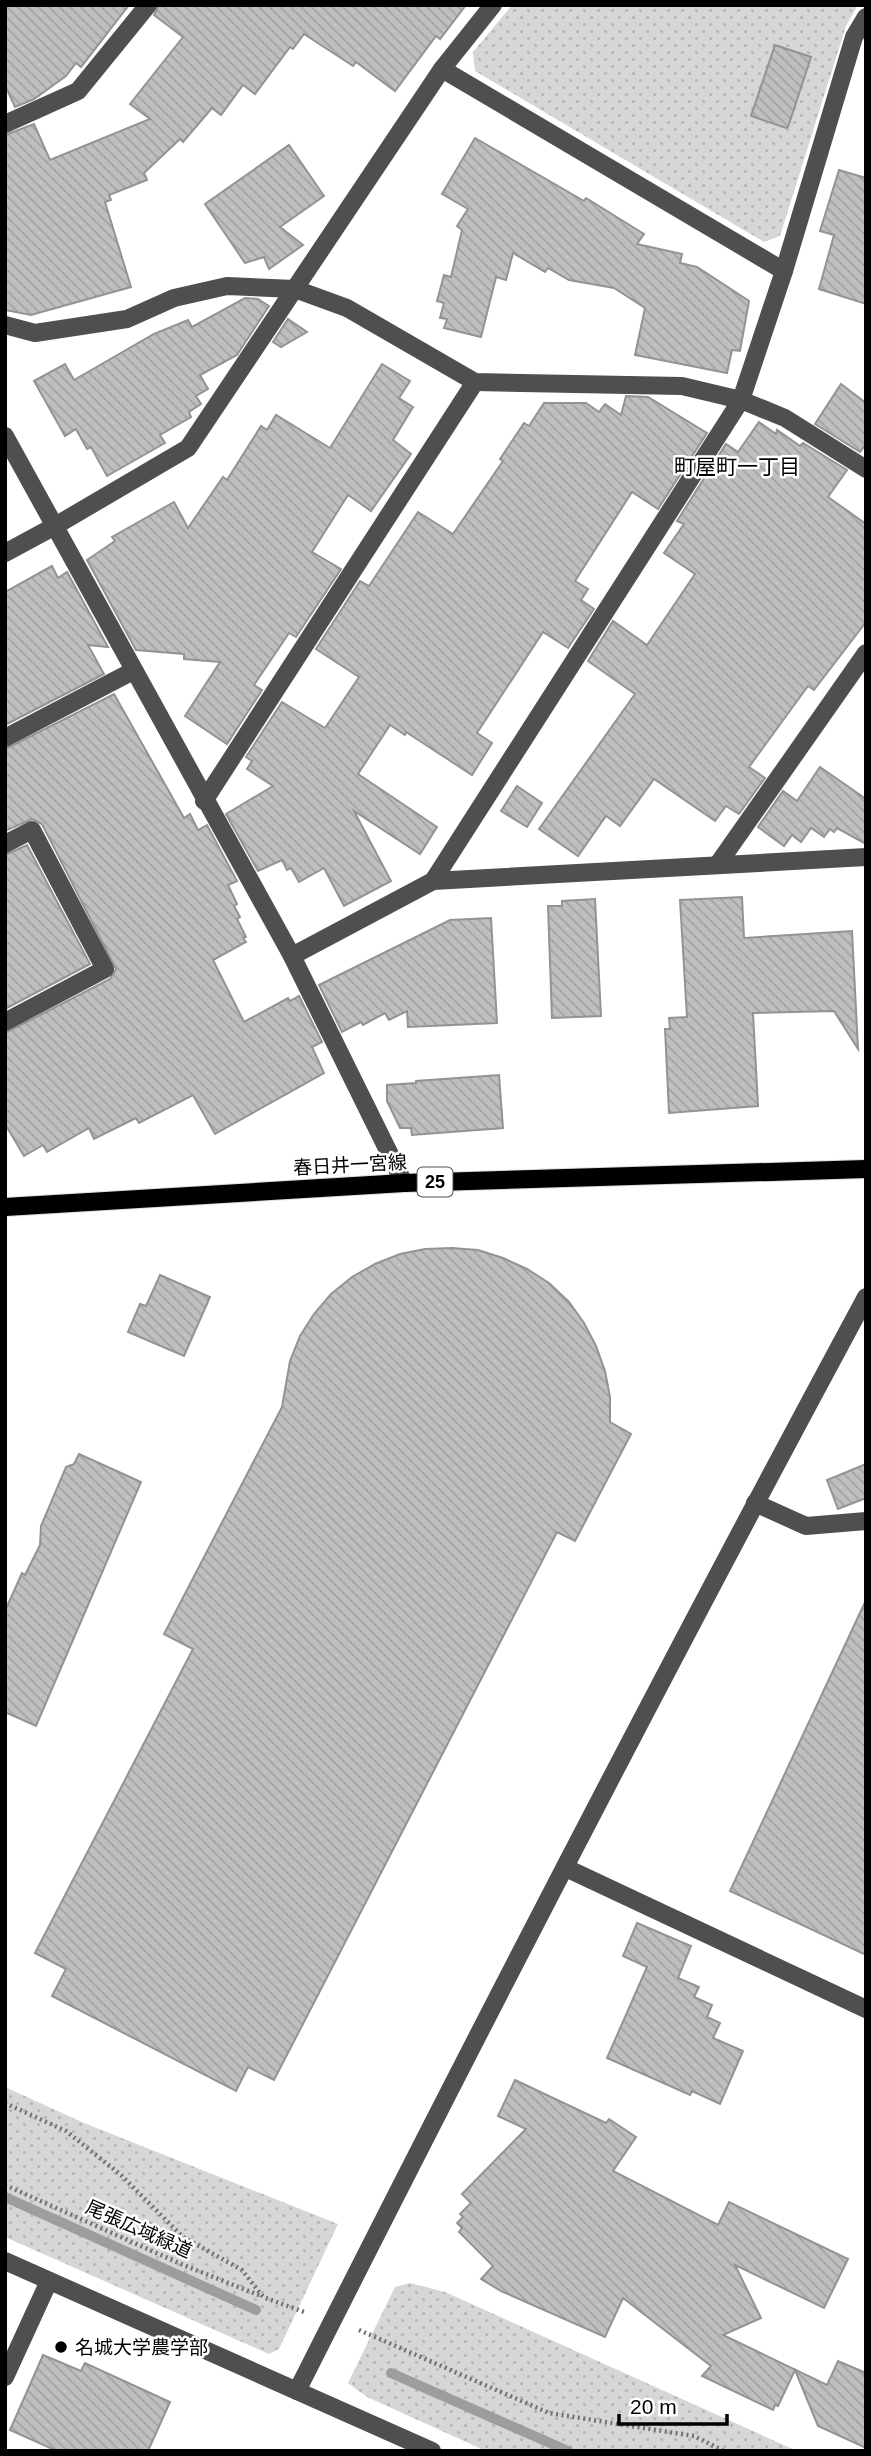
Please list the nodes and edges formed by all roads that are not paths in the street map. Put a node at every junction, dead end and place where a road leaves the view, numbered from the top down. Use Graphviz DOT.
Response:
graph roads {
  1 [pos="148,5"];
  2 [pos="493,5"];
  3 [pos="866,17"];
  4 [pos="442,69"];
  5 [pos="5,124"];
  6 [pos="784,271"];
  7 [pos="295,289"];
  8 [pos="5,325"];
  9 [pos="475,382"];
  10 [pos="741,400"];
  11 [pos="5,436"];
  12 [pos="866,469"];
  13 [pos="55,526"];
  14 [pos="5,553"];
  15 [pos="866,653"];
  16 [pos="133,671"];
  17 [pos="5,738"];
  18 [pos="204,801"];
  19 [pos="5,844"];
  20 [pos="866,858"];
  21 [pos="718,864"];
  22 [pos="433,881"];
  23 [pos="292,957"];
  24 [pos="5,1022"];
  25 [pos="866,1168"];
  26 [pos="404,1183"];
  27 [pos="7,1204"];
  28 [pos="866,1297"];
  29 [pos="755,1503"];
  30 [pos="866,1521"];
  31 [pos="566,1868"];
  32 [pos="866,2009"];
  33 [pos="5,2262"];
  34 [pos="49,2281"];
  35 [pos="5,2377"];
  36 [pos="298,2391"];
  37 [pos="432,2451"];
  1 -- 5 [label="street"];
  2 -- 4 [label="street"];
  3 -- 6 [label="street"];
  4 -- 6 [label="street"];
  4 -- 7 [label="street"];
  6 -- 10 [label="street"];
  7 -- 8 [label="street"];
  7 -- 9 [label="street"];
  7 -- 13 [label="street"];
  9 -- 10 [label="street"];
  9 -- 18 [label="street"];
  10 -- 12 [label="street"];
  10 -- 22 [label="street"];
  11 -- 13 [label="street"];
  13 -- 14 [label="street"];
  13 -- 16 [label="street"];
  15 -- 21 [label="street"];
  16 -- 17 [label="street"];
  16 -- 18 [label="street"];
  18 -- 23 [label="street"];
  19 -- 24 [label="street"];
  20 -- 21 [label="street"];
  21 -- 22 [label="street"];
  22 -- 23 [label="street"];
  23 -- 26 [label="street"];
  25 -- 26 [label="main road, 春日井一宮線 / 25"];
  26 -- 27 [label="main road, 春日井一宮線 / 25"];
  28 -- 29 [label="street"];
  29 -- 30 [label="street"];
  29 -- 31 [label="street"];
  31 -- 32 [label="street"];
  31 -- 36 [label="street"];
  33 -- 34 [label="street"];
  34 -- 35 [label="street"];
  34 -- 36 [label="street"];
  36 -- 37 [label="street"];
}
